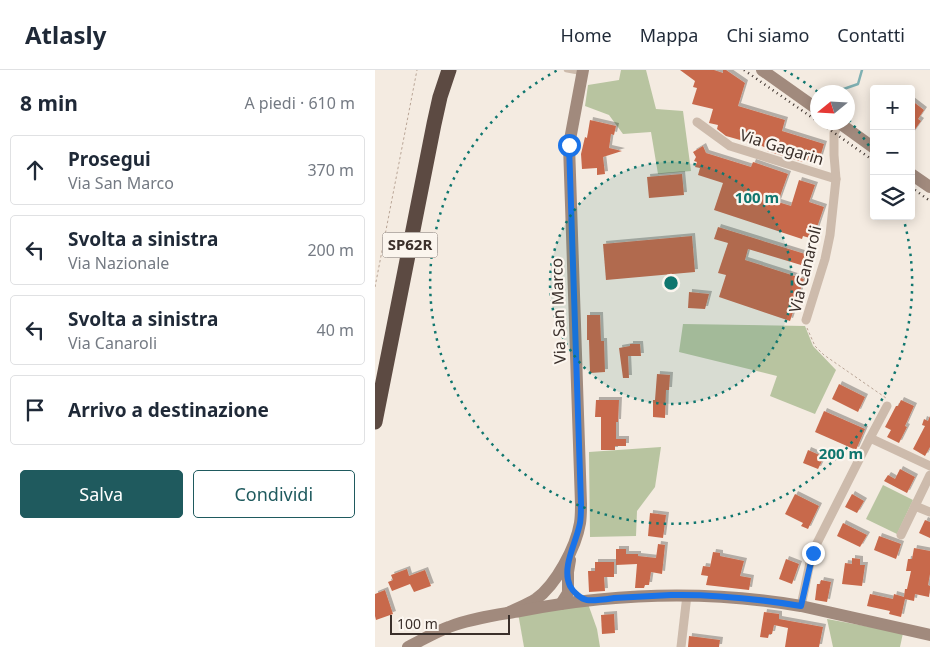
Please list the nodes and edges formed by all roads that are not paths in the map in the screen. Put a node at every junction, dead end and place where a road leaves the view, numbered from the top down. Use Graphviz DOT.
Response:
graph roads {
  1 [pos="449,70"];
  2 [pos="566,70"];
  3 [pos="762,70"];
  4 [pos="583,71"];
  5 [pos="810,104"];
  6 [pos="697,122"];
  7 [pos="835,130"];
  8 [pos="848,130"];
  9 [pos="870,145"];
  10 [pos="912,175"];
  11 [pos="836,179"];
  12 [pos="930,187"];
  13 [pos="806,320"];
  14 [pos="887,406"];
  15 [pos="375,422"];
  16 [pos="870,438"];
  17 [pos="930,466"];
  18 [pos="930,475"];
  19 [pos="915,506"];
  20 [pos="930,512"];
  21 [pos="901,535"];
  22 [pos="571,550"];
  23 [pos="554,580"];
  24 [pos="568,580"];
  25 [pos="687,595"];
  26 [pos="587,600"];
  27 [pos="558,604"];
  28 [pos="801,606"];
  29 [pos="508,613"];
  30 [pos="930,635"];
  31 [pos="408,647"];
  32 [pos="681,647"];
  1 -- 15 [label="highway, SP62R"];
  2 -- 4 [label="lane"];
  3 -- 5 [label="street"];
  4 -- 22 [label="street, Via San Marco"];
  6 -- 11 [label="street, Via Gagarin"];
  7 -- 11 [label="street, Via Canaroli"];
  8 -- 9 [label="street"];
  10 -- 12 [label="street"];
  11 -- 13 [label="street, Via Canaroli"];
  14 -- 16 [label="street"];
  16 -- 17 [label="street"];
  16 -- 28 [label="street"];
  18 -- 19 [label="street"];
  19 -- 20 [label="street"];
  19 -- 21 [label="street"];
  22 -- 23 [label="street, Via San Marco"];
  22 -- 24 [label="street, Via San Marco"];
  23 -- 27 [label="street"];
  23 -- 29 [label="street, Via San Marco"];
  24 -- 26 [label="street"];
  24 -- 27 [label="street, Via San Marco"];
  25 -- 26 [label="street"];
  25 -- 28 [label="street"];
  25 -- 32 [label="street"];
  26 -- 27 [label="street"];
  27 -- 29 [label="street"];
  28 -- 30 [label="street"];
  29 -- 31 [label="street"];
}
